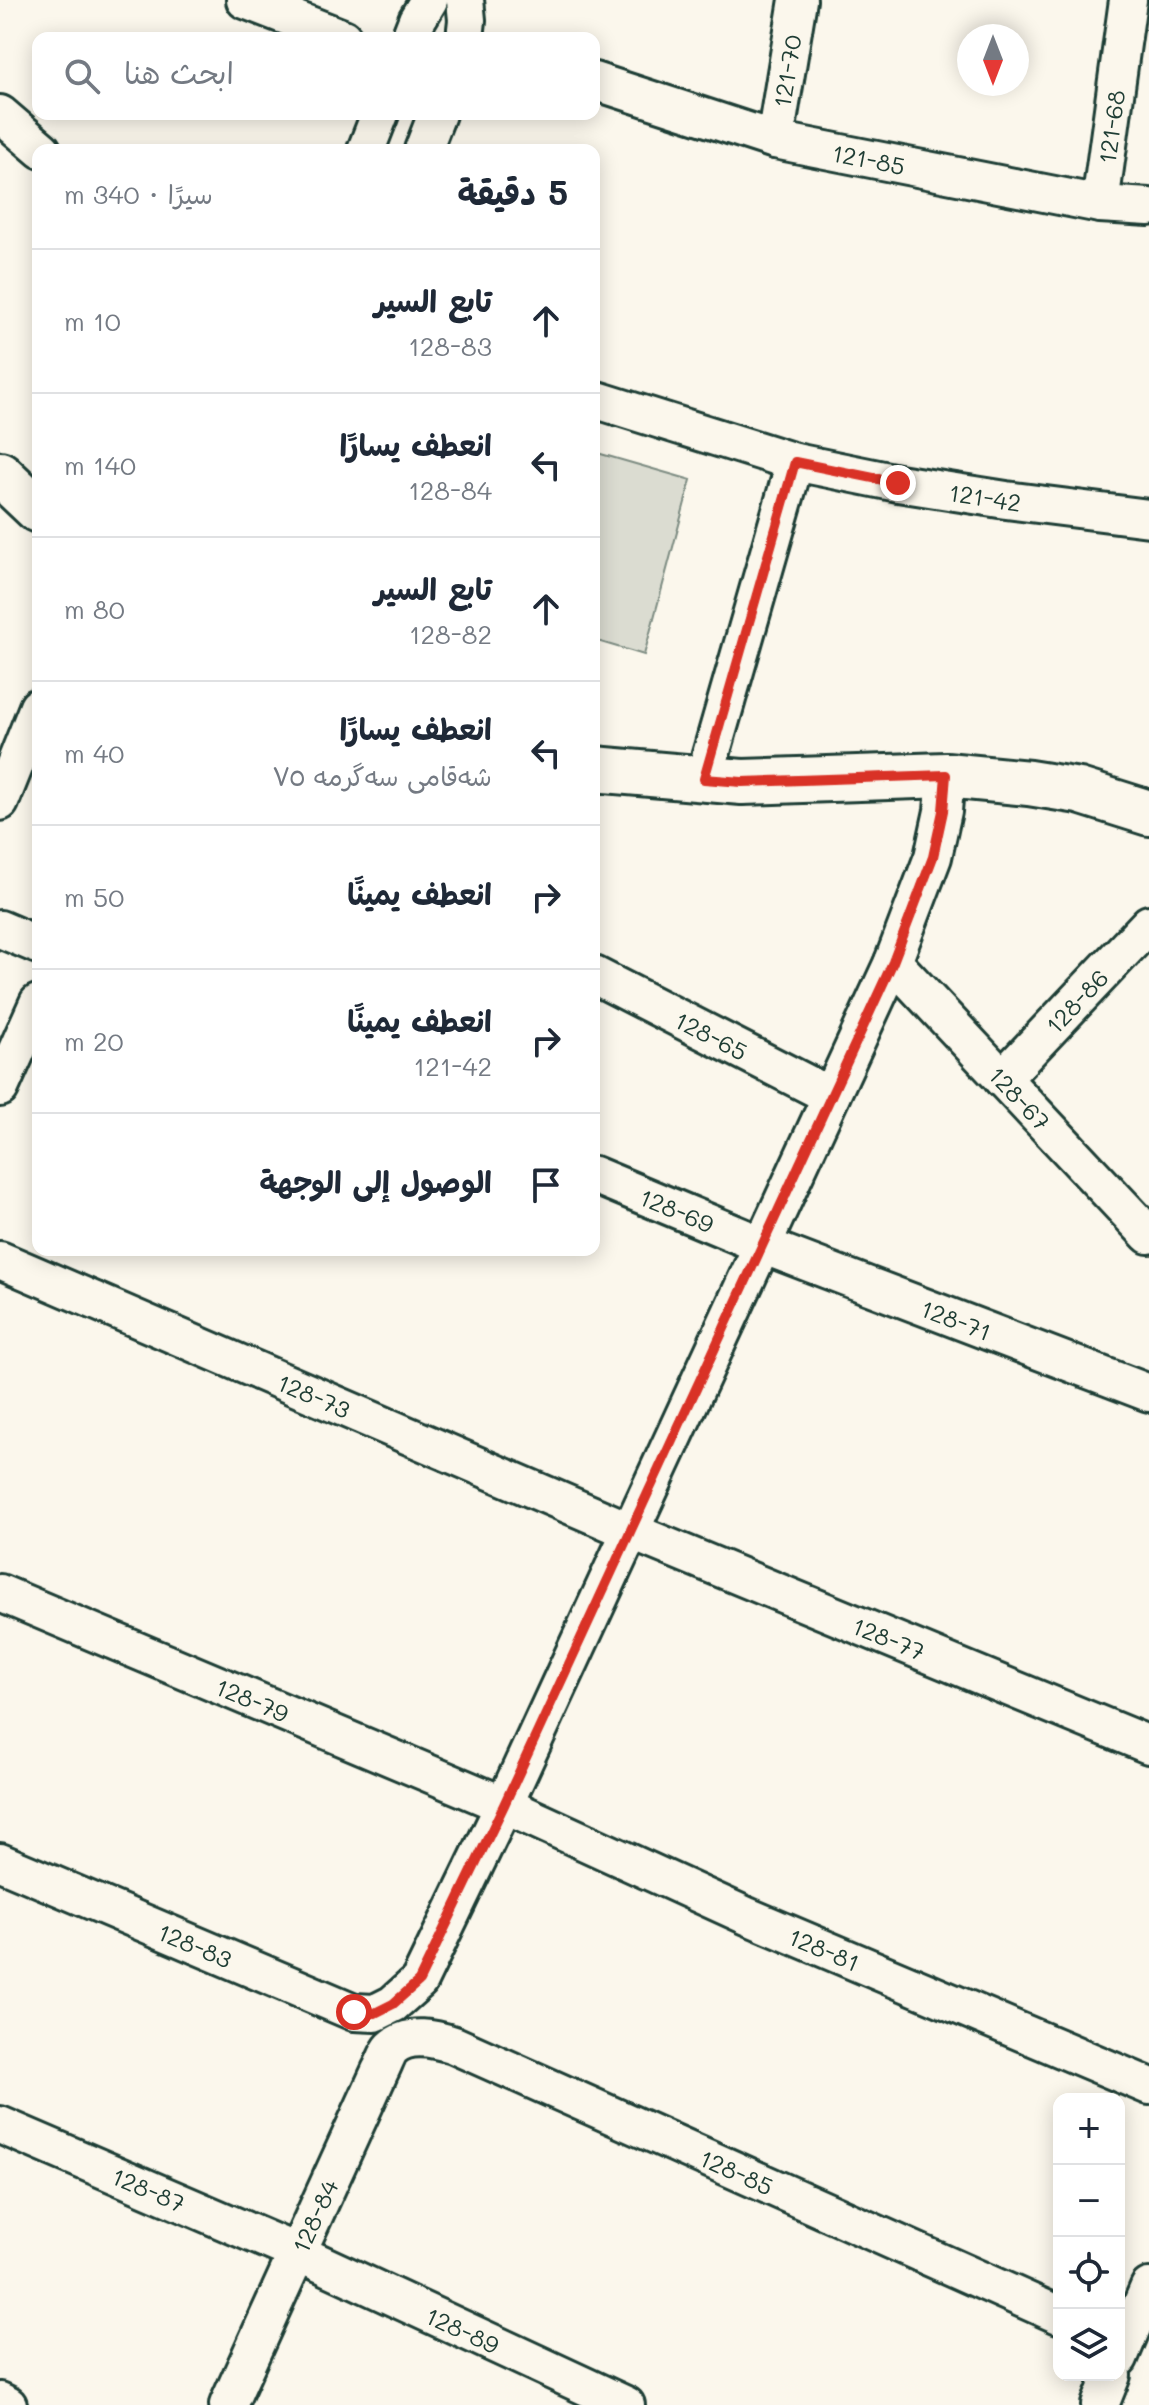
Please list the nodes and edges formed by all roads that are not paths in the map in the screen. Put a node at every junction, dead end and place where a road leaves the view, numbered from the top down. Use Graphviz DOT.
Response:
graph roads {
  1 [pos="245,0"];
  2 [pos="429,0"];
  3 [pos="465,0"];
  4 [pos="798,0"];
  5 [pos="1128,0"];
  6 [pos="328,32"];
  7 [pos="413,32"];
  8 [pos="466,32"];
  9 [pos="600,83"];
  10 [pos="0,114"];
  11 [pos="378,120"];
  12 [pos="435,120"];
  13 [pos="775,140"];
  14 [pos="35,144"];
  15 [pos="368,144"];
  16 [pos="425,144"];
  17 [pos="1100,204"];
  18 [pos="1149,207"];
  19 [pos="600,401"];
  20 [pos="795,462"];
  21 [pos="0,474"];
  22 [pos="32,504"];
  23 [pos="1149,518"];
  24 [pos="32,722"];
  25 [pos="600,770"];
  26 [pos="946,775"];
  27 [pos="704,779"];
  28 [pos="0,802"];
  29 [pos="1149,813"];
  30 [pos="1149,924"];
  31 [pos="0,929"];
  32 [pos="32,942"];
  33 [pos="893,962"];
  34 [pos="600,978"];
  35 [pos="32,1016"];
  36 [pos="1002,1079"];
  37 [pos="0,1088"];
  38 [pos="831,1096"];
  39 [pos="600,1178"];
  40 [pos="1149,1235"];
  41 [pos="762,1245"];
  42 [pos="0,1260"];
  43 [pos="1149,1393"];
  44 [pos="630,1531"];
  45 [pos="0,1593"];
  46 [pos="1149,1745"];
  47 [pos="504,1805"];
  48 [pos="0,1862"];
  49 [pos="414,2038"];
  50 [pos="1149,2086"];
  51 [pos="0,2125"];
  52 [pos="298,2253"];
  53 [pos="1149,2287"];
  54 [pos="1053,2312"];
  55 [pos="1125,2341"];
  56 [pos="1109,2381"];
  57 [pos="0,2401"];
  58 [pos="8,2405"];
  59 [pos="228,2405"];
  60 [pos="626,2405"];
  61 [pos="1100,2405"];
  1 -- 6 [label="street"];
  2 -- 7 [label="street"];
  3 -- 8 [label="street"];
  4 -- 13 [label="street, 121-70"];
  5 -- 17 [label="street, 121-68"];
  9 -- 13 [label="street, 121-85"];
  10 -- 14 [label="street"];
  11 -- 15 [label="street"];
  12 -- 16 [label="street"];
  13 -- 17 [label="street, 121-85"];
  17 -- 18 [label="street, 121-85"];
  19 -- 20 [label="street, 121-42"];
  20 -- 23 [label="street, 121-42"];
  20 -- 27 [label="street"];
  21 -- 22 [label="street"];
  24 -- 28 [label="street"];
  25 -- 27 [label="street"];
  26 -- 27 [label="street"];
  26 -- 29 [label="street"];
  26 -- 33 [label="street"];
  30 -- 36 [label="street, 128-86"];
  31 -- 32 [label="street"];
  33 -- 36 [label="street, 128-67"];
  33 -- 38 [label="street"];
  34 -- 38 [label="street, 128-65"];
  35 -- 37 [label="street"];
  36 -- 40 [label="street, 128-67"];
  38 -- 41 [label="street"];
  39 -- 41 [label="street, 128-69"];
  41 -- 43 [label="street, 128-71"];
  41 -- 44 [label="street"];
  42 -- 44 [label="street, 128-73"];
  44 -- 46 [label="street, 128-77"];
  44 -- 47 [label="street"];
  45 -- 47 [label="street, 128-79"];
  47 -- 48 [label="street, 128-83"];
  47 -- 50 [label="street, 128-81"];
  49 -- 52 [label="street, 128-84"];
  49 -- 54 [label="street, 128-85"];
  51 -- 52 [label="street, 128-87"];
  52 -- 59 [label="street, 128-84"];
  52 -- 60 [label="street, 128-89"];
  53 -- 55 [label="street"];
  56 -- 61 [label="street"];
  57 -- 58 [label="street"];
}
